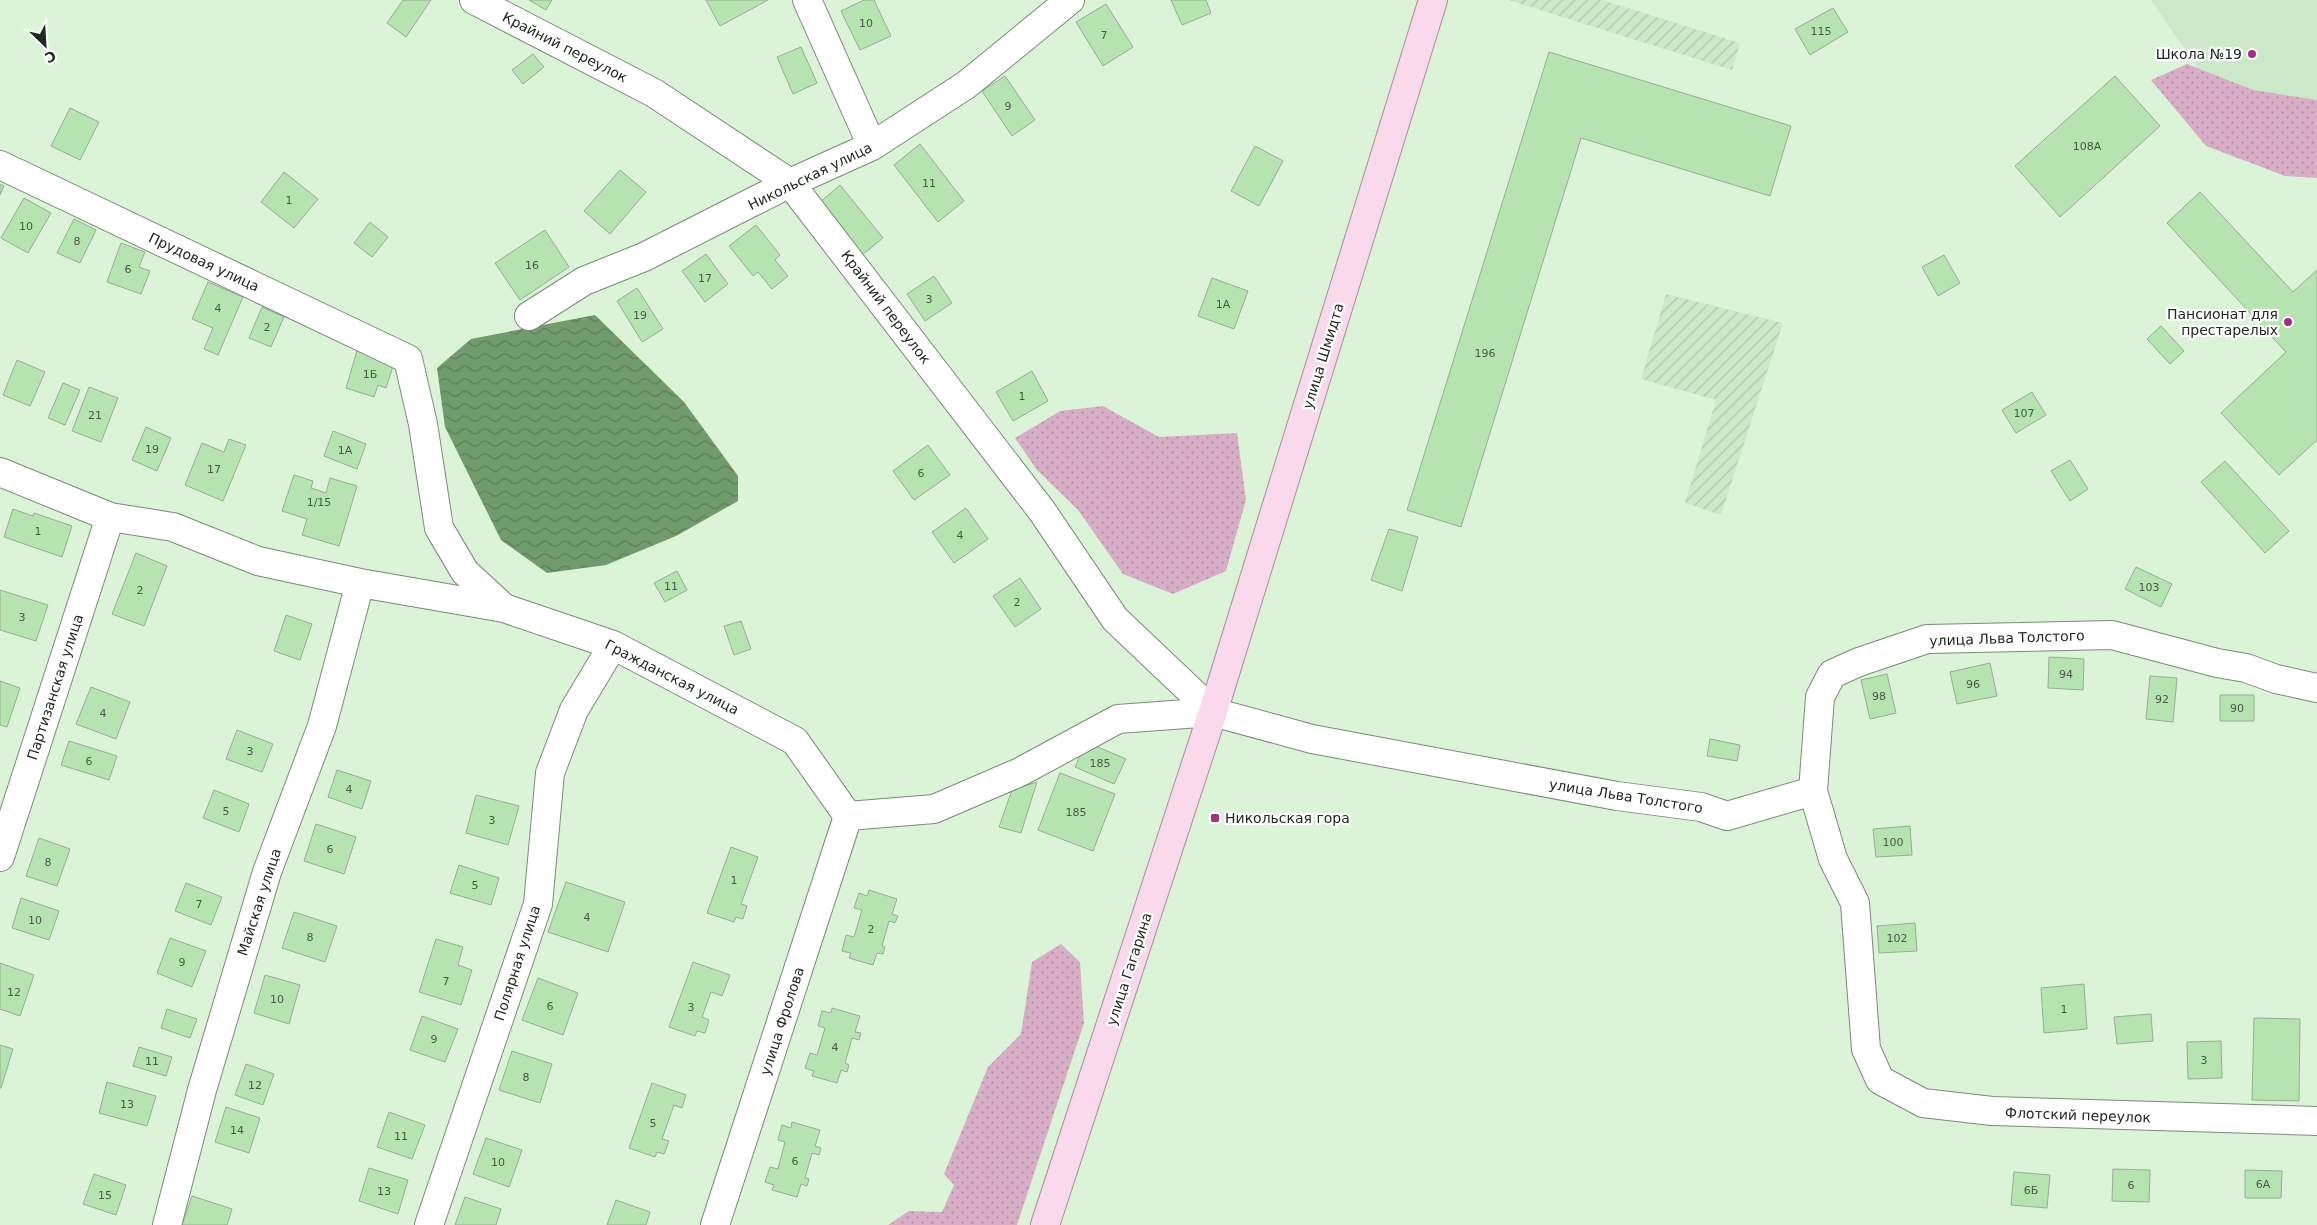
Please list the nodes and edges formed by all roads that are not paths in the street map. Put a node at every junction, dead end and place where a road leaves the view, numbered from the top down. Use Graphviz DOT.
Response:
graph roads {
  1 [pos="474,0"];
  2 [pos="807,0"];
  3 [pos="1070,0"];
  4 [pos="1433,0"];
  5 [pos="872,146"];
  6 [pos="0,165"];
  7 [pos="790,184"];
  8 [pos="529,316"];
  9 [pos="0,472"];
  10 [pos="110,517"];
  11 [pos="360,583"];
  12 [pos="504,608"];
  13 [pos="614,645"];
  14 [pos="2317,688"];
  15 [pos="1213,712"];
  16 [pos="1813,791"];
  17 [pos="848,816"];
  18 [pos="0,857"];
  19 [pos="2317,1122"];
  20 [pos="167,1225"];
  21 [pos="429,1225"];
  22 [pos="715,1225"];
  23 [pos="1046,1225"];
  1 -- 7 [label="street, Крайний переулок"];
  2 -- 5 [label="street"];
  3 -- 5 [label="street, Никольская улица"];
  4 -- 15 [label="main road, улица Шмидта"];
  5 -- 7 [label="street, Никольская улица"];
  6 -- 12 [label="street, Прудовая улица"];
  7 -- 8 [label="street, Никольская улица"];
  7 -- 15 [label="street, Крайний переулок"];
  9 -- 10 [label="street, Гражданская улица"];
  10 -- 11 [label="street, Гражданская улица"];
  10 -- 18 [label="street, Партизанская улица"];
  11 -- 12 [label="street, Гражданская улица"];
  11 -- 20 [label="street, Майская улица"];
  12 -- 13 [label="street, Гражданская улица"];
  13 -- 17 [label="street, Гражданская улица"];
  13 -- 21 [label="street, Полярная улица"];
  14 -- 16 [label="street, улица Льва Толстого"];
  15 -- 16 [label="street, улица Льва Толстого"];
  15 -- 17 [label="street"];
  15 -- 23 [label="main road, улица Гагарина"];
  16 -- 19 [label="street, Флотский переулок"];
  17 -- 22 [label="street, улица Фролова"];
}
